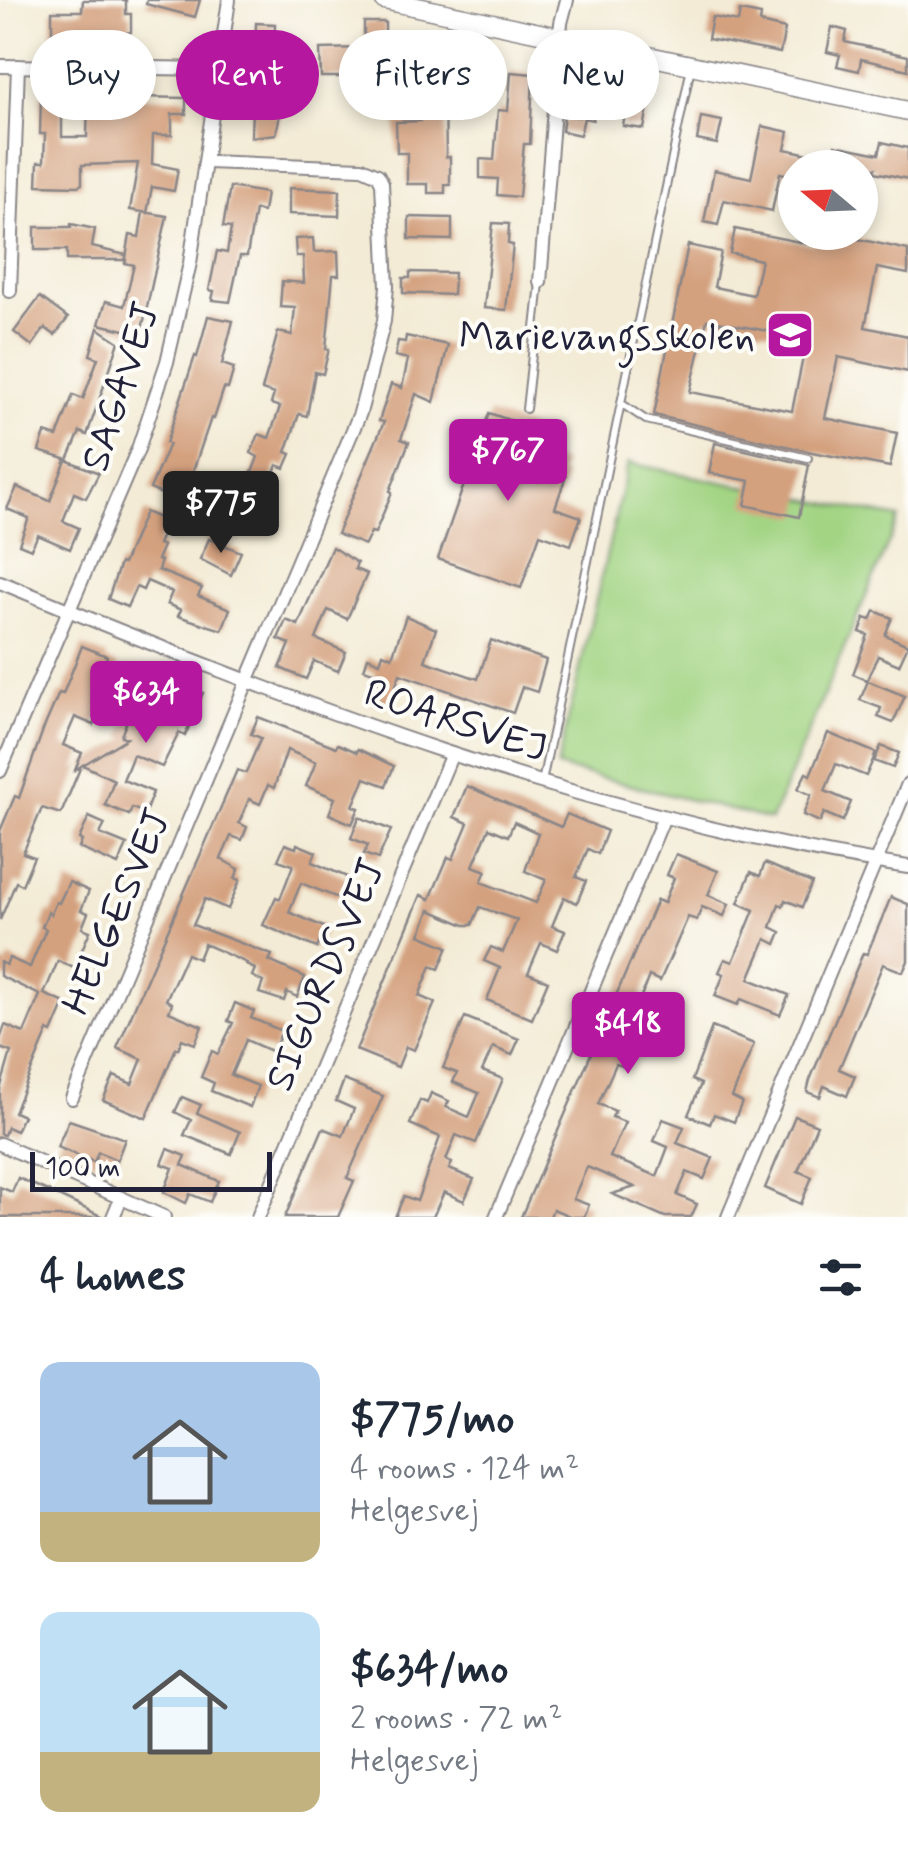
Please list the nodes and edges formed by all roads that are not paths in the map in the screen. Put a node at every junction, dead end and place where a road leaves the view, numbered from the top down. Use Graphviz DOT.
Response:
graph roads {
  1 [pos="230,0"];
  2 [pos="384,0"];
  3 [pos="566,0"];
  4 [pos="226,30"];
  5 [pos="562,30"];
  6 [pos="527,31"];
  7 [pos="659,58"];
  8 [pos="691,65"];
  9 [pos="0,66"];
  10 [pos="18,66"];
  11 [pos="176,68"];
  12 [pos="908,111"];
  13 [pos="213,120"];
  14 [pos="554,120"];
  15 [pos="207,162"];
  16 [pos="540,282"];
  17 [pos="10,291"];
  18 [pos="622,404"];
  19 [pos="526,409"];
  20 [pos="808,458"];
  21 [pos="0,582"];
  22 [pos="70,610"];
  23 [pos="247,682"];
  24 [pos="450,756"];
  25 [pos="0,772"];
  26 [pos="542,782"];
  27 [pos="908,784"];
  28 [pos="664,817"];
  29 [pos="876,862"];
  30 [pos="908,867"];
  31 [pos="72,1098"];
  32 [pos="0,1144"];
  33 [pos="121,1198"];
  34 [pos="113,1217"];
  35 [pos="164,1217"];
  36 [pos="258,1217"];
  37 [pos="496,1217"];
  38 [pos="728,1217"];
  1 -- 4 [label="street, SAGAVEJ"];
  2 -- 6 [label="street"];
  3 -- 5 [label="street"];
  7 -- 8 [label="street"];
  8 -- 12 [label="street"];
  8 -- 18 [label="lane"];
  9 -- 10 [label="street"];
  10 -- 11 [label="street"];
  10 -- 17 [label="street"];
  13 -- 15 [label="street, SAGAVEJ"];
  14 -- 16 [label="street"];
  15 -- 22 [label="street, SAGAVEJ"];
  15 -- 23 [label="street, HELGESVEJ"];
  16 -- 19 [label="lane"];
  18 -- 20 [label="lane"];
  18 -- 26 [label="lane"];
  21 -- 22 [label="street, ROARSVEJ"];
  22 -- 23 [label="street, ROARSVEJ"];
  22 -- 25 [label="street, SAGAVEJ"];
  23 -- 24 [label="street, ROARSVEJ"];
  23 -- 31 [label="street, HELGESVEJ"];
  24 -- 26 [label="street, ROARSVEJ"];
  24 -- 36 [label="street, SIGURDSVEJ"];
  26 -- 28 [label="street, ROARSVEJ"];
  27 -- 29 [label="street"];
  28 -- 29 [label="street, ROARSVEJ"];
  28 -- 37 [label="street"];
  29 -- 30 [label="street, ROARSVEJ"];
  29 -- 38 [label="street"];
  32 -- 33 [label="street"];
  33 -- 34 [label="street"];
  33 -- 35 [label="street"];
}
